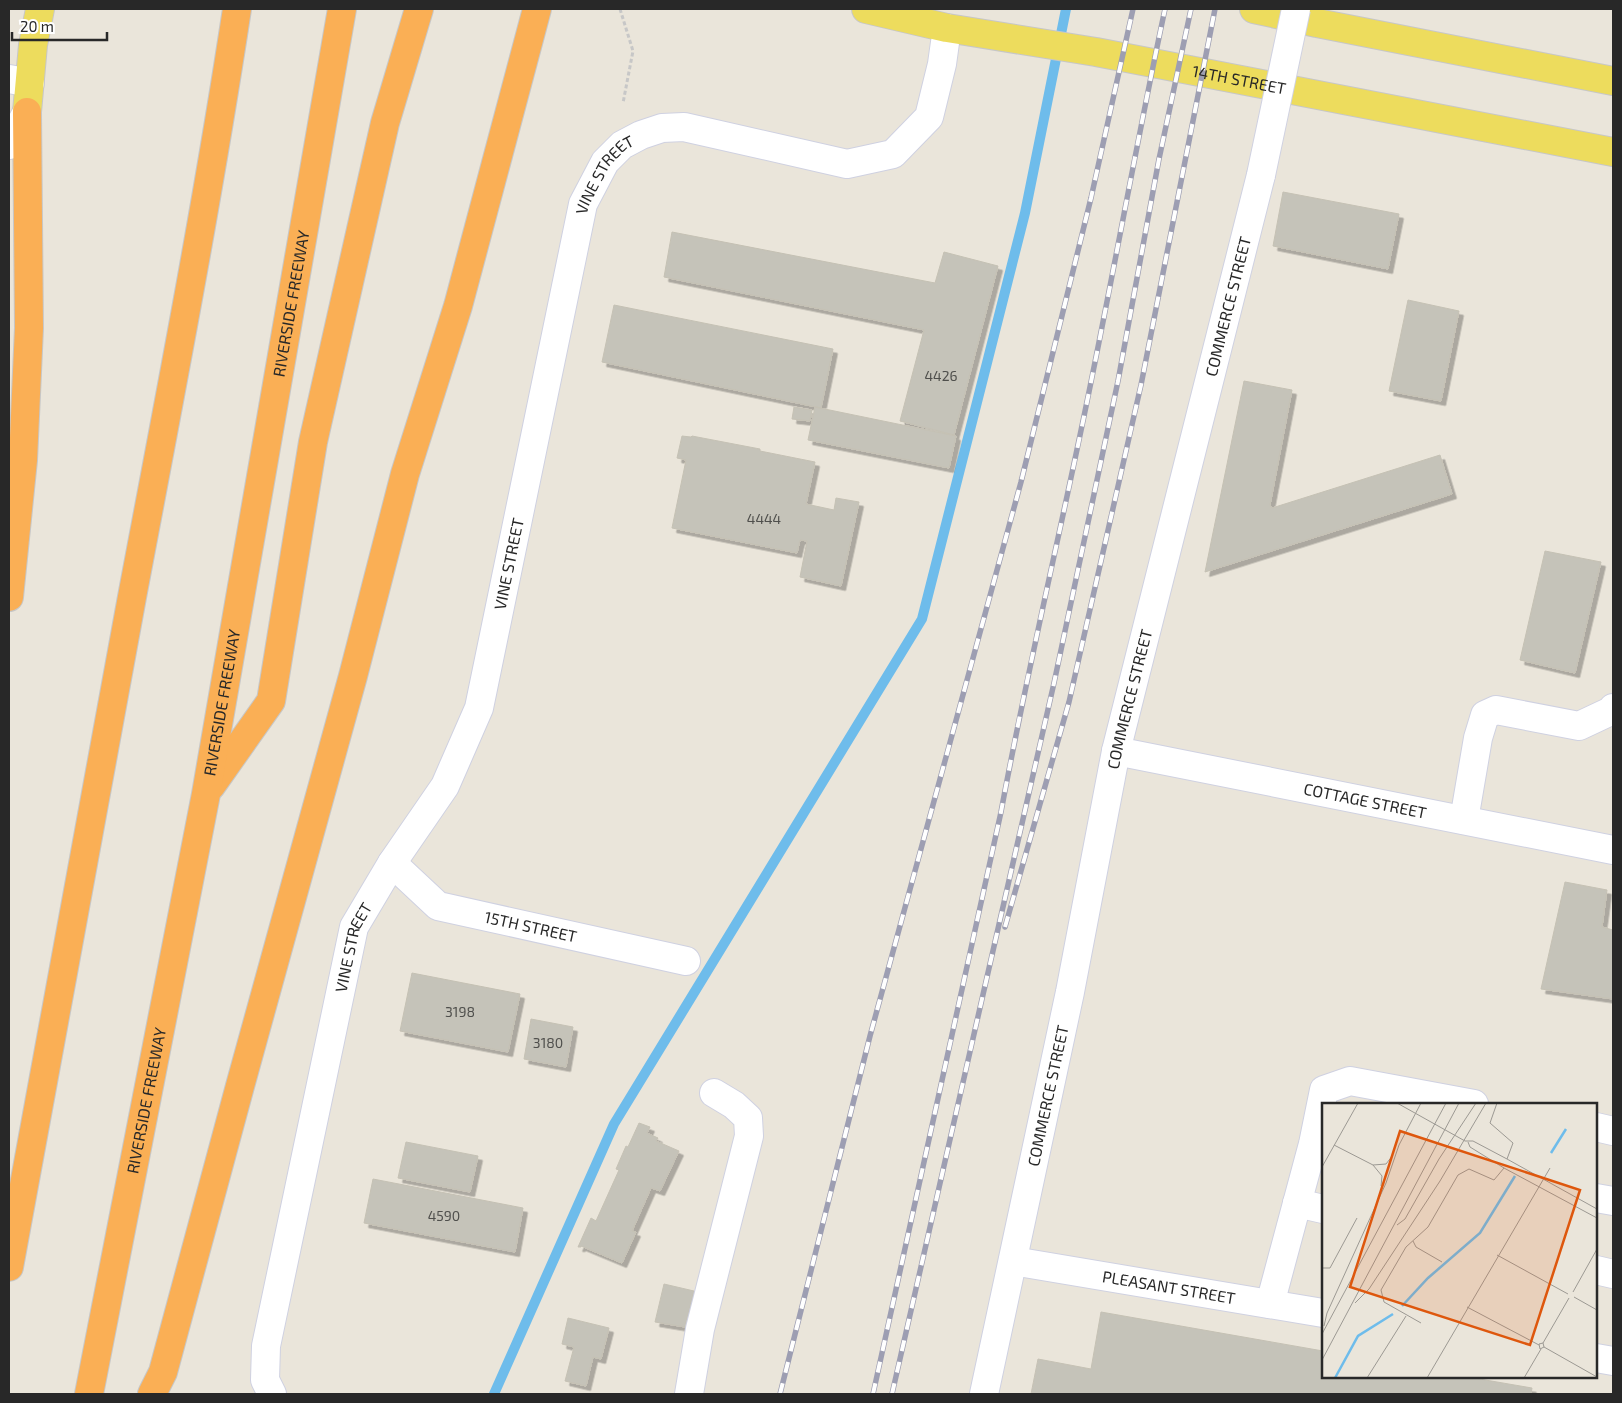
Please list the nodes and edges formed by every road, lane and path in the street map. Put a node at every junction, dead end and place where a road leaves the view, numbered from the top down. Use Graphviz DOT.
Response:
graph roads {
  1 [pos="40,9"];
  2 [pos="237,9"];
  3 [pos="342,9"];
  4 [pos="419,9"];
  5 [pos="537,9"];
  6 [pos="620,9"];
  7 [pos="866,9"];
  8 [pos="1254,9"];
  9 [pos="1296,9"];
  10 [pos="947,28"];
  11 [pos="19,81"];
  12 [pos="1613,81"];
  13 [pos="623,102"];
  14 [pos="26,112"];
  15 [pos="9,145"];
  16 [pos="1613,152"];
  17 [pos="9,597"];
  18 [pos="1613,709"];
  19 [pos="1116,751"];
  20 [pos="206,794"];
  21 [pos="1464,820"];
  22 [pos="1613,850"];
  23 [pos="392,863"];
  24 [pos="686,961"];
  25 [pos="714,1093"];
  26 [pos="1323,1103"];
  27 [pos="1469,1103"];
  28 [pos="1322,1108"];
  29 [pos="1597,1127"];
  30 [pos="1613,1131"];
  31 [pos="1318,1145"];
  32 [pos="1597,1198"];
  33 [pos="1613,1201"];
  34 [pos="1297,1203"];
  35 [pos="1322,1209"];
  36 [pos="1013,1261"];
  37 [pos="9,1268"];
  38 [pos="1597,1270"];
  39 [pos="1613,1274"];
  40 [pos="1270,1304"];
  41 [pos="1322,1313"];
  42 [pos="1597,1358"];
  43 [pos="1613,1361"];
  44 [pos="269,1387"];
  45 [pos="89,1394"];
  46 [pos="152,1394"];
  47 [pos="689,1394"];
  48 [pos="984,1394"];
  1 -- 11 [label="main road"];
  2 -- 37 [label="highway"];
  3 -- 20 [label="highway, RIVERSIDE FREEWAY"];
  4 -- 20 [label="highway"];
  5 -- 46 [label="highway"];
  6 -- 13 [label="path"];
  7 -- 10 [label="main road, 14TH STREET"];
  8 -- 12 [label="main road"];
  9 -- 19 [label="street, COMMERCE STREET, bridge"];
  10 -- 16 [label="main road, 14TH STREET"];
  10 -- 23 [label="street, VINE STREET"];
  11 -- 14 [label="main road"];
  14 -- 15 [label="street"];
  14 -- 17 [label="highway"];
  18 -- 21 [label="street"];
  19 -- 21 [label="street, COTTAGE STREET"];
  19 -- 36 [label="street, COMMERCE STREET"];
  20 -- 45 [label="highway, RIVERSIDE FREEWAY"];
  21 -- 22 [label="street, COTTAGE STREET"];
  23 -- 24 [label="street, 15TH STREET"];
  23 -- 44 [label="street, VINE STREET"];
  25 -- 47 [label="street"];
  26 -- 27 [label="street"];
  28 -- 31 [label="street"];
  29 -- 30 [label="street"];
  31 -- 34 [label="street"];
  32 -- 33 [label="street"];
  34 -- 35 [label="street"];
  34 -- 40 [label="street"];
  36 -- 40 [label="street, PLEASANT STREET"];
  36 -- 48 [label="street, COMMERCE STREET"];
  38 -- 39 [label="street"];
  40 -- 41 [label="street, PLEASANT STREET"];
  42 -- 43 [label="street"];
}
